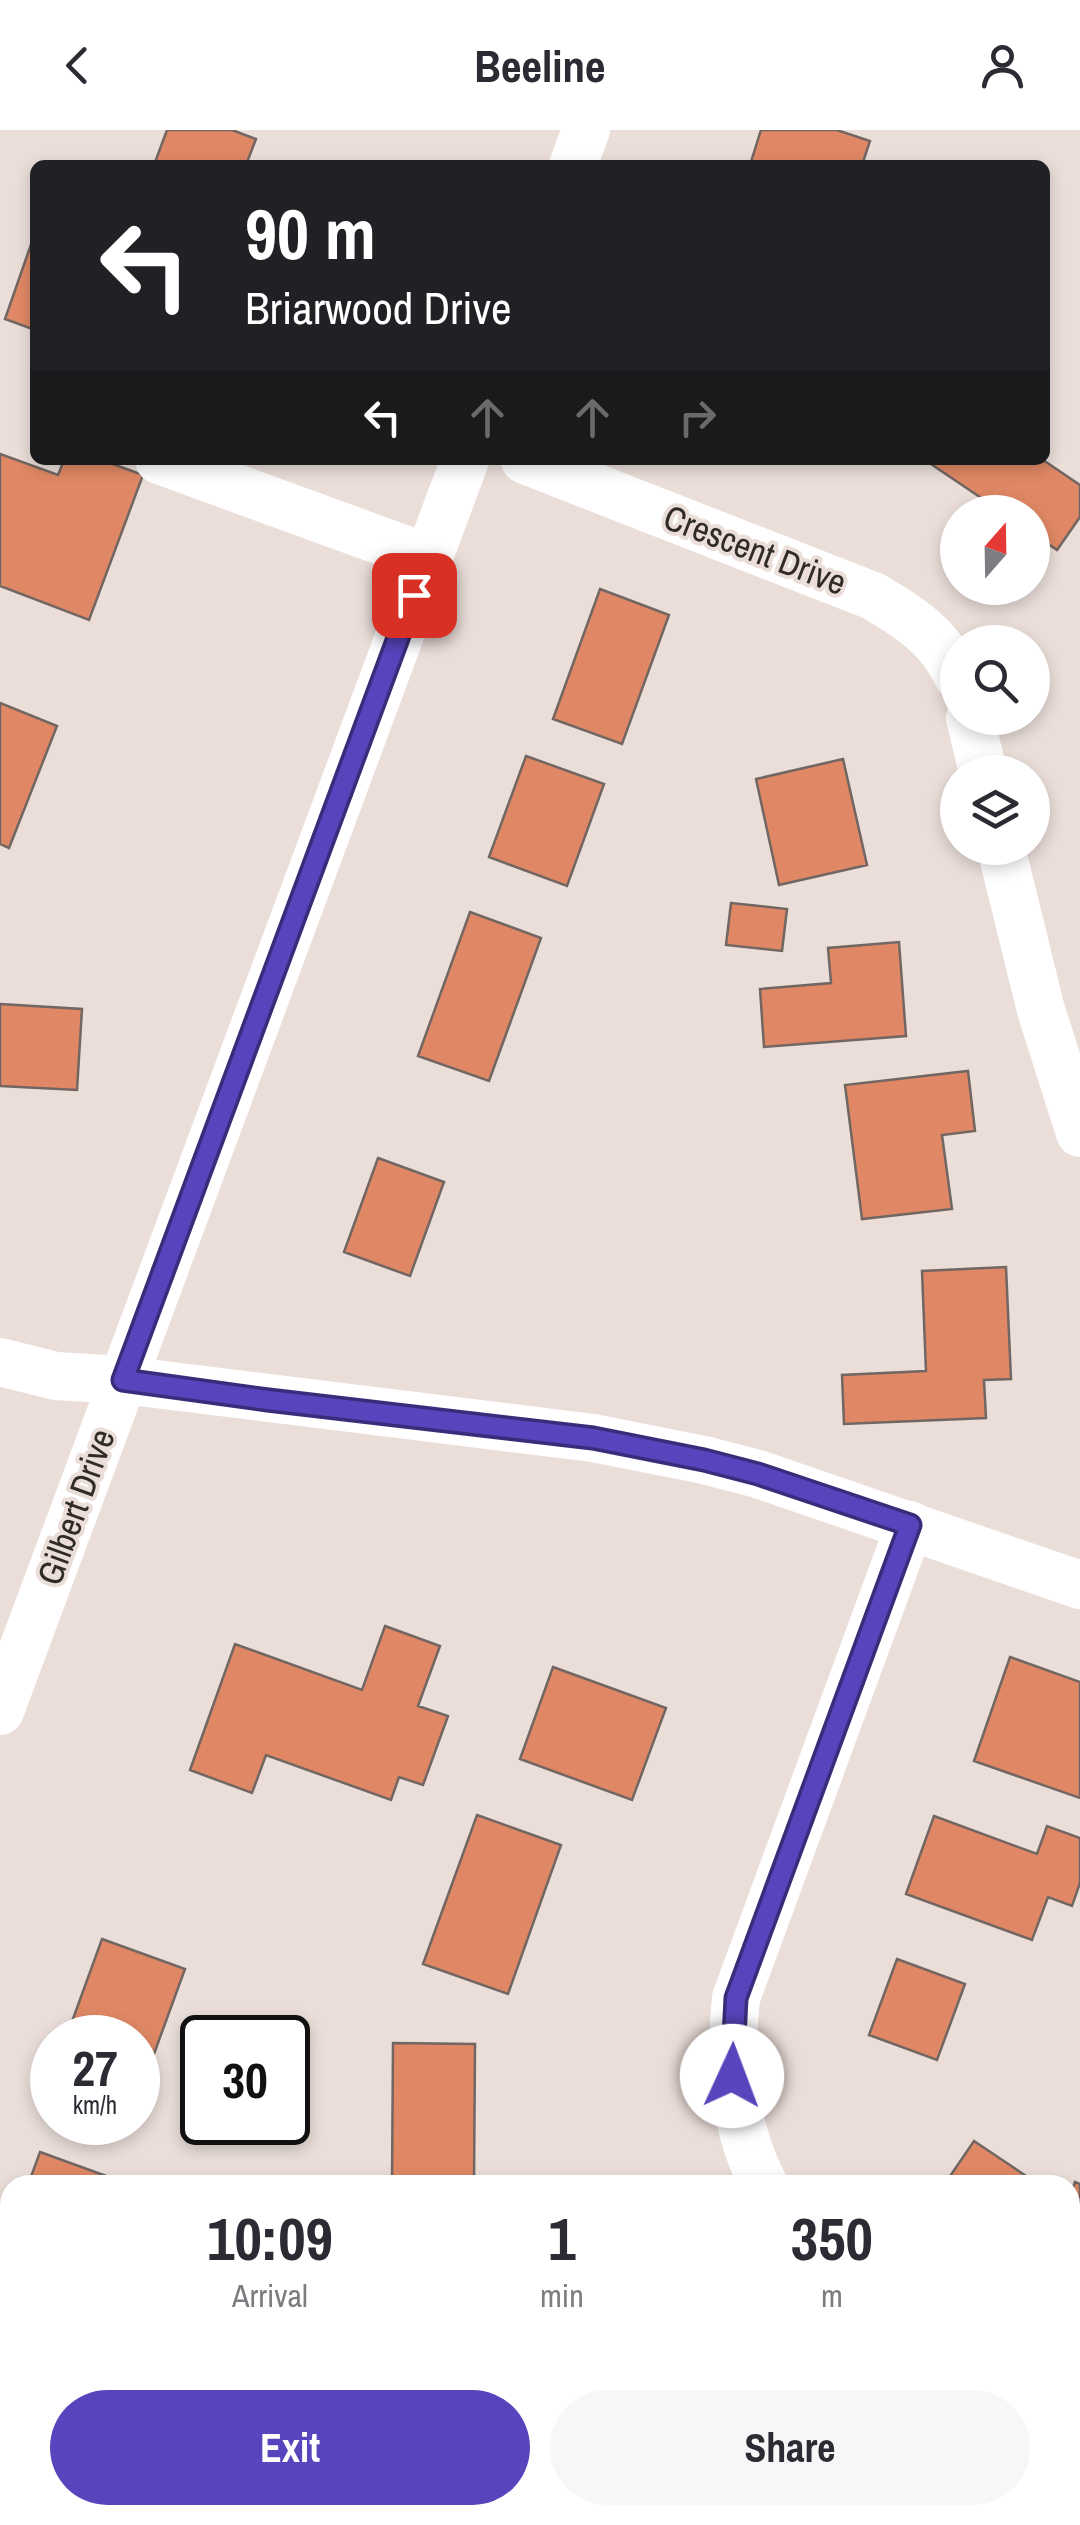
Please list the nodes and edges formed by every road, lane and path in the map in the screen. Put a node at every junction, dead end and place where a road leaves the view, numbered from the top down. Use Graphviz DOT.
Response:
graph roads {
  1 [pos="586,130"];
  2 [pos="575,160"];
  3 [pos="173,465"];
  4 [pos="463,465"];
  5 [pos="538,465"];
  6 [pos="428,558"];
  7 [pos="940,649"];
  8 [pos="1005,865"];
  9 [pos="1080,1133"];
  10 [pos="0,1362"];
  11 [pos="123,1380"];
  12 [pos="910,1525"];
  13 [pos="1080,1585"];
  14 [pos="0,1711"];
  15 [pos="760,2175"];
  1 -- 2 [label="street"];
  3 -- 6 [label="street"];
  4 -- 6 [label="street, Gilbert Drive"];
  5 -- 7 [label="street, Crescent Drive"];
  6 -- 11 [label="street, Gilbert Drive"];
  8 -- 9 [label="street"];
  10 -- 11 [label="street"];
  11 -- 12 [label="street"];
  11 -- 14 [label="street, Gilbert Drive"];
  12 -- 13 [label="street"];
  12 -- 15 [label="street"];
}
